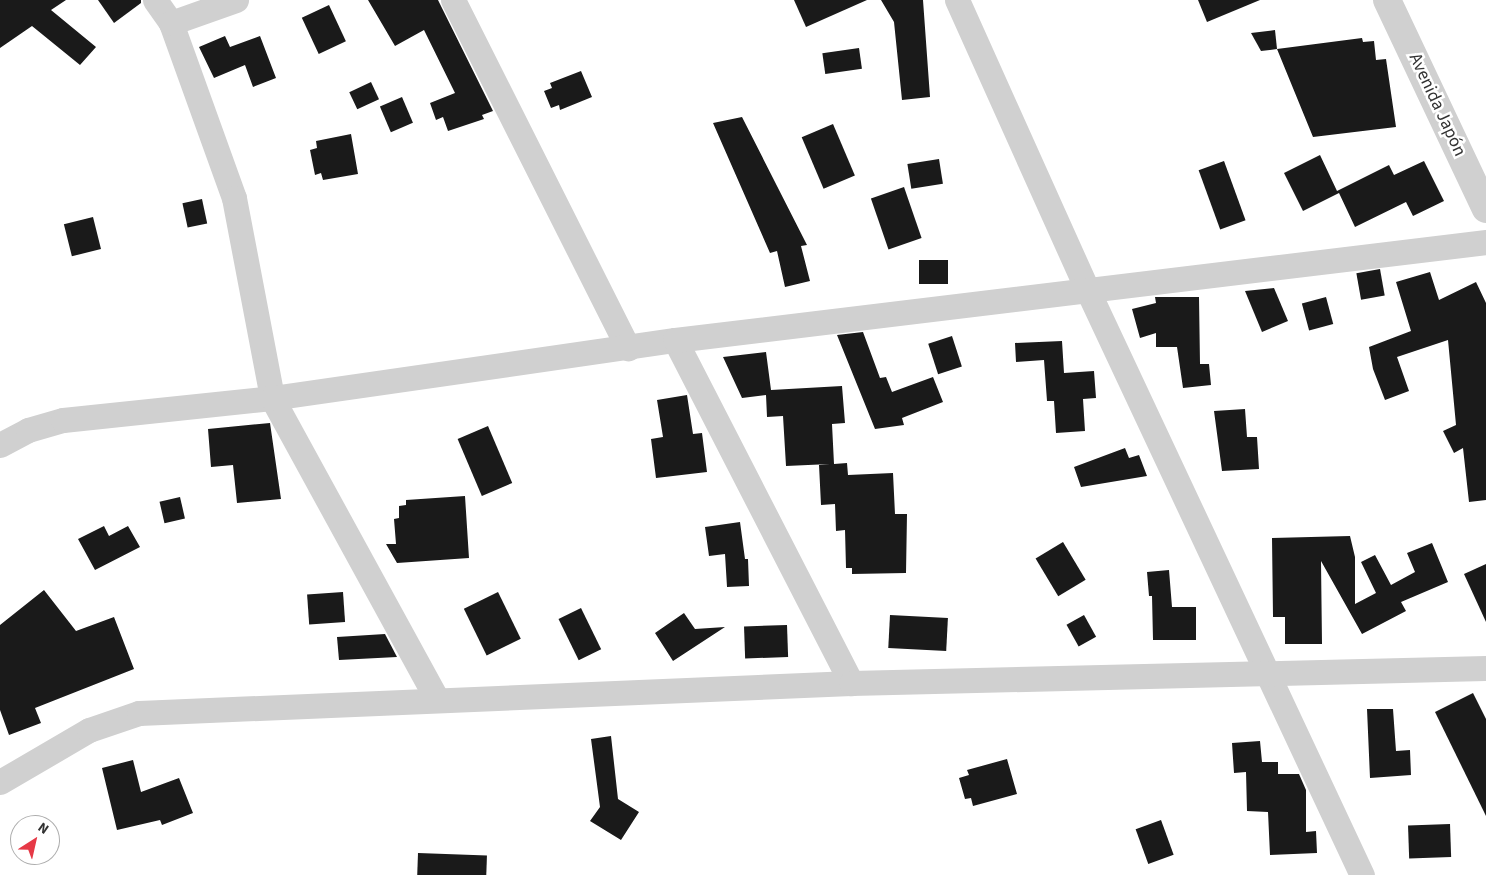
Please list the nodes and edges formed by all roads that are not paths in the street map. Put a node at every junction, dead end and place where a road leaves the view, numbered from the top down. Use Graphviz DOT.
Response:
graph roads {
  1 [pos="155,0"];
  2 [pos="236,0"];
  3 [pos="454,0"];
  4 [pos="957,0"];
  5 [pos="1387,0"];
  6 [pos="171,23"];
  7 [pos="1486,209"];
  8 [pos="1486,242"];
  9 [pos="1088,291"];
  10 [pos="675,340"];
  11 [pos="628,348"];
  12 [pos="272,398"];
  13 [pos="0,444"];
  14 [pos="1486,668"];
  15 [pos="1267,673"];
  16 [pos="851,683"];
  17 [pos="436,698"];
  18 [pos="0,782"];
  19 [pos="1362,875"];
  1 -- 6 [label="street"];
  2 -- 6 [label="street"];
  3 -- 11 [label="street"];
  4 -- 9 [label="street"];
  5 -- 7 [label="street, Avenida Japón"];
  6 -- 12 [label="street"];
  8 -- 9 [label="street"];
  9 -- 10 [label="street"];
  9 -- 15 [label="street"];
  10 -- 11 [label="street"];
  10 -- 16 [label="street"];
  11 -- 12 [label="street"];
  12 -- 13 [label="street"];
  12 -- 17 [label="street"];
  14 -- 15 [label="street"];
  15 -- 16 [label="street"];
  15 -- 19 [label="street"];
  16 -- 17 [label="street"];
  17 -- 18 [label="street"];
}
